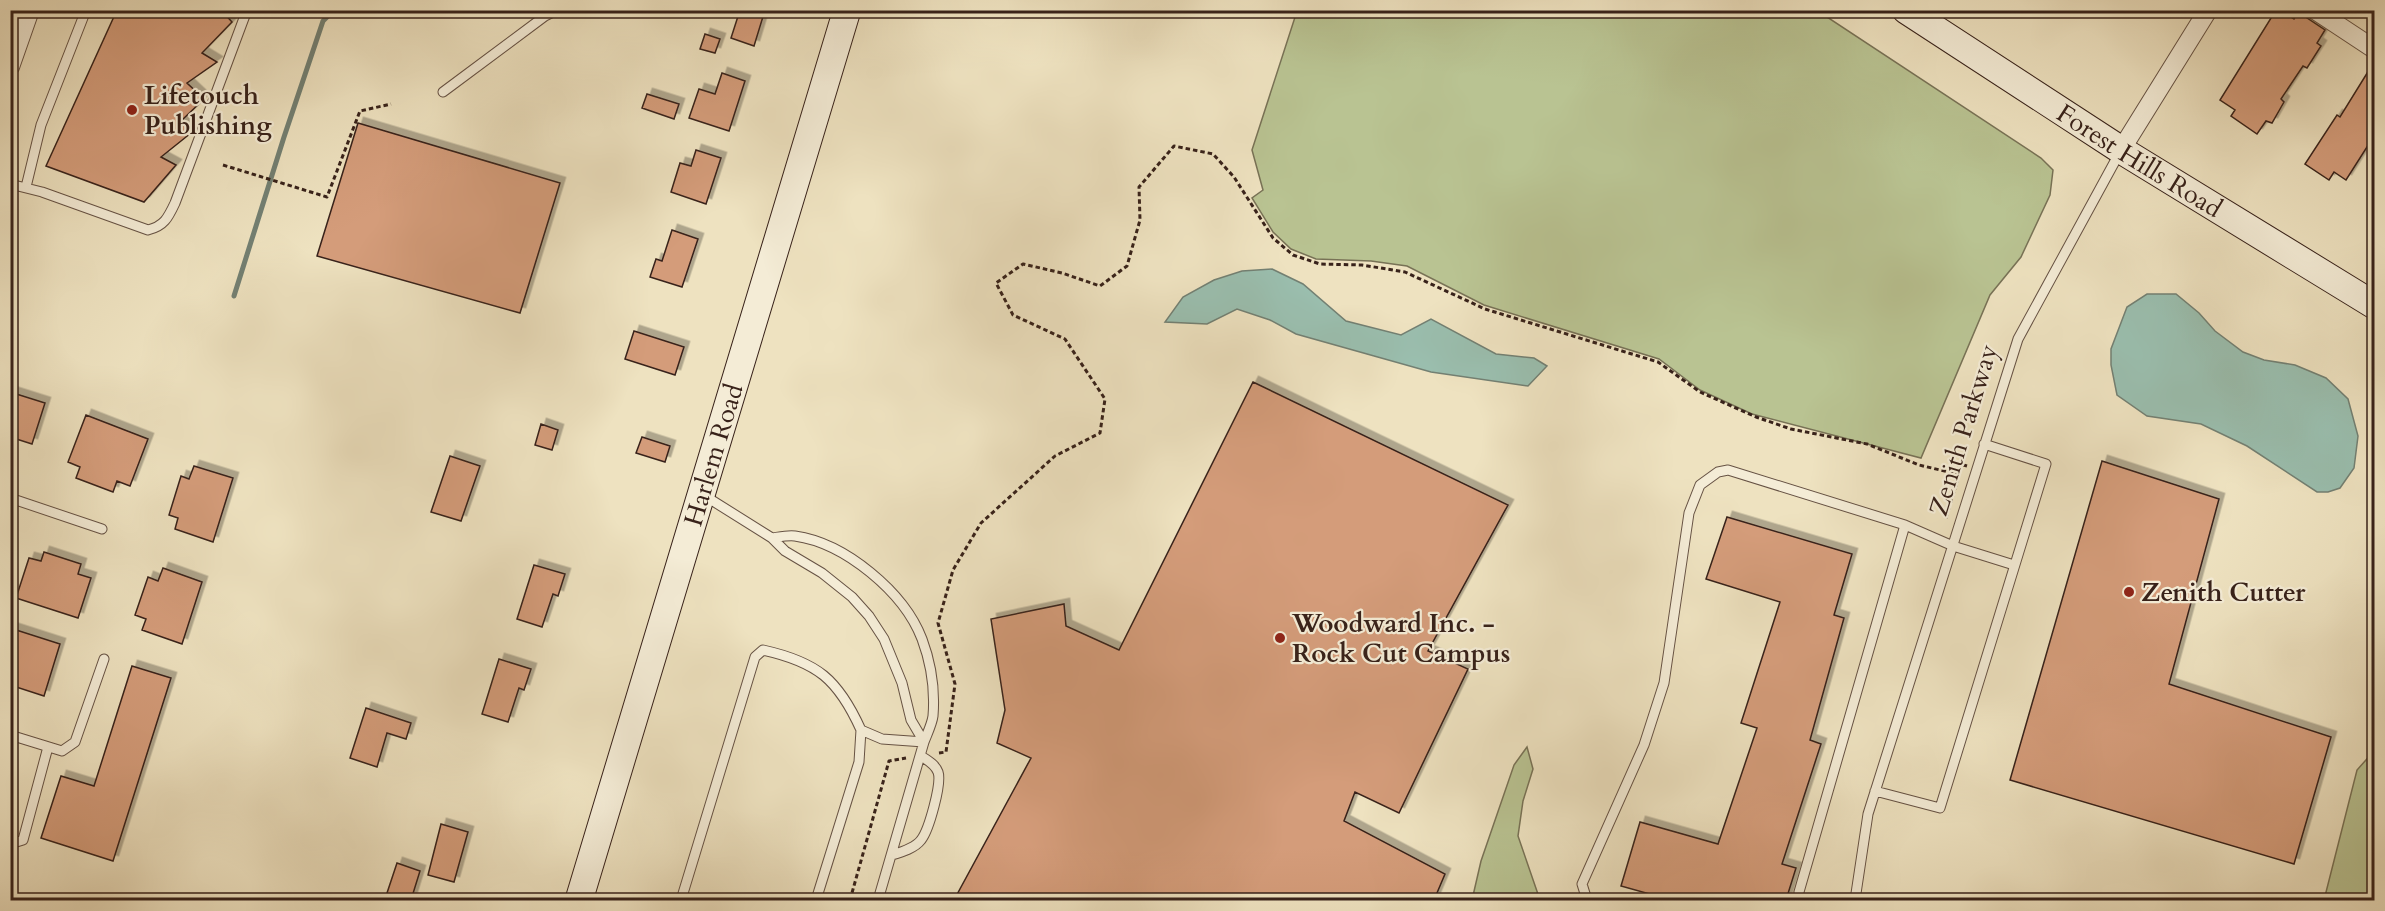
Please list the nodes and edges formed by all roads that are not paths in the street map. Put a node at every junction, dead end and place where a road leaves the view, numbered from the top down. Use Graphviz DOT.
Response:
graph roads {
  1 [pos="30,10"];
  2 [pos="86,10"];
  3 [pos="247,10"];
  4 [pos="557,10"];
  5 [pos="847,10"];
  6 [pos="1906,10"];
  7 [pos="2208,10"];
  8 [pos="2315,10"];
  9 [pos="2374,49"];
  10 [pos="10,67"];
  11 [pos="443,92"];
  12 [pos="2121,150"];
  13 [pos="10,184"];
  14 [pos="26,187"];
  15 [pos="2374,305"];
  16 [pos="1984,444"];
  17 [pos="702,494"];
  18 [pos="10,498"];
  19 [pos="1905,525"];
  20 [pos="102,529"];
  21 [pos="772,538"];
  22 [pos="1953,546"];
  23 [pos="2014,565"];
  24 [pos="104,659"];
  25 [pos="861,730"];
  26 [pos="10,735"];
  27 [pos="924,742"];
  28 [pos="48,747"];
  29 [pos="921,756"];
  30 [pos="1875,791"];
  31 [pos="10,844"];
  32 [pos="892,855"];
  33 [pos="579,900"];
  34 [pos="681,900"];
  35 [pos="816,900"];
  36 [pos="878,900"];
  37 [pos="1587,900"];
  38 [pos="1799,900"];
  39 [pos="1855,900"];
  1 -- 10 [label="street"];
  2 -- 14 [label="lane"];
  3 -- 14 [label="lane"];
  4 -- 11 [label="lane"];
  5 -- 17 [label="main road, Harlem Road"];
  6 -- 12 [label="main road, Forest Hills Road"];
  7 -- 12 [label="street, Zenith Parkway"];
  8 -- 9 [label="street"];
  12 -- 15 [label="main road, Forest Hills Road"];
  12 -- 16 [label="lane, Zenith Parkway"];
  13 -- 14 [label="lane"];
  16 -- 22 [label="lane, Zenith Parkway"];
  16 -- 23 [label="lane"];
  17 -- 21 [label="lane"];
  17 -- 33 [label="main road, Harlem Road"];
  18 -- 20 [label="lane"];
  19 -- 22 [label="lane"];
  19 -- 37 [label="lane"];
  19 -- 38 [label="lane"];
  21 -- 27 [label="lane"];
  21 -- 27 [label="lane"];
  22 -- 23 [label="lane"];
  22 -- 30 [label="lane, Zenith Parkway"];
  23 -- 30 [label="lane"];
  24 -- 28 [label="lane"];
  25 -- 27 [label="lane"];
  25 -- 34 [label="lane"];
  25 -- 35 [label="lane"];
  26 -- 28 [label="lane"];
  27 -- 29 [label="lane"];
  28 -- 31 [label="lane"];
  29 -- 32 [label="lane"];
  29 -- 32 [label="lane"];
  30 -- 39 [label="lane, Zenith Parkway"];
  32 -- 36 [label="lane"];
}
